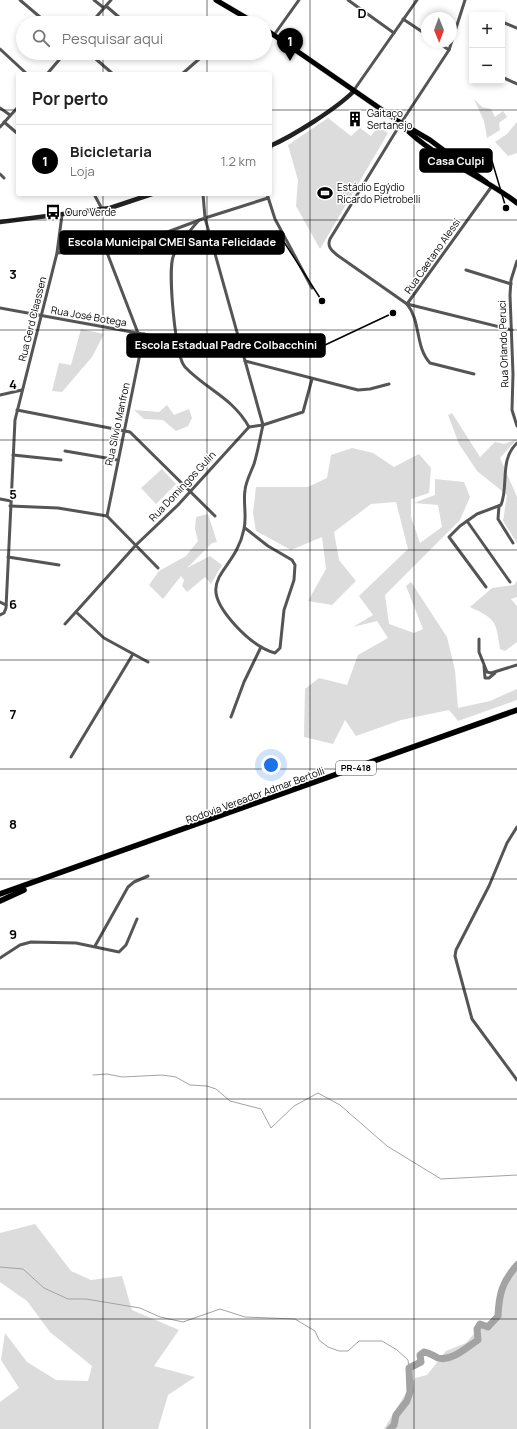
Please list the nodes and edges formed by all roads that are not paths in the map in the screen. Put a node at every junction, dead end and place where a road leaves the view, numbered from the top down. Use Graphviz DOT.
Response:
graph roads {
  1 [pos="20,0"];
  2 [pos="94,0"];
  3 [pos="110,0"];
  4 [pos="216,0"];
  5 [pos="299,0"];
  6 [pos="348,0"];
  7 [pos="417,0"];
  8 [pos="465,0"];
  9 [pos="105,7"];
  10 [pos="39,16"];
  11 [pos="97,16"];
  12 [pos="117,16"];
  13 [pos="245,16"];
  14 [pos="403,19"];
  15 [pos="505,23"];
  16 [pos="517,28"];
  17 [pos="421,31"];
  18 [pos="394,33"];
  19 [pos="274,36"];
  20 [pos="447,48"];
  21 [pos="0,49"];
  22 [pos="450,50"];
  23 [pos="59,60"];
  24 [pos="97,60"];
  25 [pos="198,60"];
  26 [pos="25,72"];
  27 [pos="49,72"];
  28 [pos="111,72"];
  29 [pos="184,72"];
  30 [pos="505,78"];
  31 [pos="517,84"];
  32 [pos="354,91"];
  33 [pos="0,108"];
  34 [pos="16,109"];
  35 [pos="10,115"];
  36 [pos="4,122"];
  37 [pos="401,123"];
  38 [pos="0,127"];
  39 [pos="16,132"];
  40 [pos="272,145"];
  41 [pos="441,155"];
  42 [pos="461,162"];
  43 [pos="0,174"];
  44 [pos="4,178"];
  45 [pos="486,182"];
  46 [pos="492,186"];
  47 [pos="95,196"];
  48 [pos="146,196"];
  49 [pos="203,196"];
  50 [pos="268,198"];
  51 [pos="517,203"];
  52 [pos="102,209"];
  53 [pos="62,214"];
  54 [pos="205,218"];
  55 [pos="199,220"];
  56 [pos="0,222"];
  57 [pos="106,250"];
  58 [pos="57,253"];
  59 [pos="517,261"];
  60 [pos="466,270"];
  61 [pos="511,284"];
  62 [pos="312,288"];
  63 [pos="408,304"];
  64 [pos="0,308"];
  65 [pos="41,316"];
  66 [pos="512,330"];
  67 [pos="138,333"];
  68 [pos="144,334"];
  69 [pos="176,340"];
  70 [pos="245,361"];
  71 [pos="474,374"];
  72 [pos="312,379"];
  73 [pos="389,384"];
  74 [pos="22,390"];
  75 [pos="0,395"];
  76 [pos="17,410"];
  77 [pos="263,425"];
  78 [pos="517,426"];
  79 [pos="249,427"];
  80 [pos="124,430"];
  81 [pos="517,444"];
  82 [pos="65,451"];
  83 [pos="13,455"];
  84 [pos="61,460"];
  85 [pos="118,460"];
  86 [pos="189,491"];
  87 [pos="0,499"];
  88 [pos="10,501"];
  89 [pos="10,506"];
  90 [pos="500,506"];
  91 [pos="107,516"];
  92 [pos="214,516"];
  93 [pos="467,521"];
  94 [pos="245,528"];
  95 [pos="514,543"];
  96 [pos="136,545"];
  97 [pos="8,557"];
  98 [pos="59,565"];
  99 [pos="158,568"];
  100 [pos="510,582"];
  101 [pos="486,586"];
  102 [pos="0,602"];
  103 [pos="6,605"];
  104 [pos="76,612"];
  105 [pos="0,615"];
  106 [pos="65,624"];
  107 [pos="479,639"];
  108 [pos="261,647"];
  109 [pos="133,654"];
  110 [pos="148,662"];
  111 [pos="484,663"];
  112 [pos="517,665"];
  113 [pos="496,672"];
  114 [pos="517,710"];
  115 [pos="231,717"];
  116 [pos="71,757"];
  117 [pos="517,827"];
  118 [pos="148,876"];
  119 [pos="44,880"];
  120 [pos="0,894"];
  121 [pos="0,901"];
  122 [pos="137,919"];
  123 [pos="95,946"];
  124 [pos="0,958"];
  125 [pos="517,1080"];
  1 -- 10 [label="street"];
  2 -- 9 [label="street"];
  3 -- 9 [label="street"];
  4 -- 13 [label="main road"];
  5 -- 19 [label="street"];
  6 -- 18 [label="street"];
  7 -- 14 [label="street"];
  8 -- 22 [label="street"];
  9 -- 11 [label="street"];
  9 -- 12 [label="street"];
  14 -- 17 [label="street"];
  14 -- 18 [label="street"];
  15 -- 16 [label="street"];
  18 -- 32 [label="street"];
  19 -- 32 [label="main road"];
  20 -- 22 [label="street"];
  21 -- 26 [label="street"];
  22 -- 37 [label="street"];
  23 -- 27 [label="street"];
  24 -- 28 [label="street"];
  25 -- 29 [label="street"];
  30 -- 31 [label="street"];
  32 -- 37 [label="main road"];
  32 -- 40 [label="street"];
  33 -- 35 [label="street"];
  34 -- 35 [label="street"];
  35 -- 36 [label="street"];
  36 -- 38 [label="street"];
  36 -- 39 [label="street"];
  37 -- 41 [label="main road"];
  37 -- 42 [label="main road"];
  37 -- 63 [label="street"];
  41 -- 42 [label="main road"];
  41 -- 45 [label="main road"];
  42 -- 45 [label="main road"];
  43 -- 44 [label="street"];
  45 -- 46 [label="main road"];
  46 -- 51 [label="main road"];
  46 -- 63 [label="street, Rua Caetano Alessi"];
  47 -- 52 [label="street"];
  48 -- 52 [label="street"];
  49 -- 54 [label="street"];
  50 -- 54 [label="street"];
  50 -- 62 [label="street"];
  52 -- 53 [label="street"];
  53 -- 56 [label="street"];
  53 -- 58 [label="street, Rua Gerd Claassen"];
  54 -- 55 [label="street"];
  54 -- 70 [label="street"];
  55 -- 57 [label="street"];
  55 -- 69 [label="street"];
  57 -- 58 [label="street"];
  57 -- 67 [label="street"];
  58 -- 65 [label="street, Rua Gerd Claassen"];
  59 -- 61 [label="street, Rua Orlando Peruci"];
  60 -- 61 [label="street"];
  61 -- 66 [label="street, Rua Orlando Peruci"];
  63 -- 66 [label="street"];
  63 -- 71 [label="street, Rua Caetano Alessi"];
  64 -- 65 [label="street, Rua José Botega"];
  65 -- 67 [label="street, Rua José Botega"];
  65 -- 74 [label="street, Rua Gerd Claassen"];
  66 -- 78 [label="street, Rua Orlando Peruci"];
  67 -- 68 [label="street, Rua José Botega"];
  68 -- 69 [label="street, Rua José Botega"];
  68 -- 80 [label="street, Rua Sílvio Manfron"];
  69 -- 79 [label="street"];
  70 -- 72 [label="street"];
  70 -- 77 [label="street"];
  72 -- 73 [label="street"];
  72 -- 77 [label="street"];
  74 -- 75 [label="street"];
  74 -- 76 [label="street, Rua Gerd Claassen"];
  76 -- 80 [label="street"];
  76 -- 83 [label="street, Rua Gerd Claassen"];
  77 -- 79 [label="street"];
  77 -- 94 [label="street"];
  79 -- 86 [label="street, Rua Domingos Gulin"];
  80 -- 85 [label="street, Rua Sílvio Manfron"];
  80 -- 86 [label="street"];
  81 -- 90 [label="street"];
  82 -- 85 [label="street"];
  83 -- 84 [label="street"];
  83 -- 88 [label="street, Rua Gerd Claassen"];
  85 -- 91 [label="street, Rua Sílvio Manfron"];
  86 -- 92 [label="street"];
  86 -- 96 [label="street, Rua Domingos Gulin"];
  87 -- 88 [label="street"];
  88 -- 89 [label="street, Rua Gerd Claassen"];
  89 -- 91 [label="street"];
  89 -- 97 [label="street, Rua Gerd Claassen"];
  90 -- 93 [label="street"];
  90 -- 95 [label="street"];
  91 -- 96 [label="street"];
  93 -- 100 [label="street"];
  93 -- 101 [label="street"];
  94 -- 108 [label="street"];
  94 -- 108 [label="street"];
  96 -- 99 [label="street"];
  96 -- 104 [label="street, Rua Domingos Gulin"];
  97 -- 98 [label="street"];
  97 -- 103 [label="street, Rua Gerd Claassen"];
  102 -- 103 [label="street"];
  103 -- 105 [label="street, Rua Gerd Claassen"];
  104 -- 106 [label="street, Rua Domingos Gulin"];
  104 -- 109 [label="street"];
  107 -- 111 [label="street"];
  108 -- 115 [label="street"];
  109 -- 110 [label="street"];
  109 -- 116 [label="street"];
  111 -- 113 [label="street"];
  111 -- 113 [label="street"];
  112 -- 113 [label="street"];
  114 -- 119 [label="highway, Rodovia Vereador Admar Bertolli / PR-418"];
  117 -- 125 [label="street"];
  118 -- 123 [label="street"];
  119 -- 120 [label="highway, Rodovia Vereador Admar Bertolli / PR-418"];
  119 -- 121 [label="highway, Rodovia Vereador Admar Bertolli / PR-418"];
  122 -- 123 [label="street"];
  123 -- 124 [label="street"];
}
